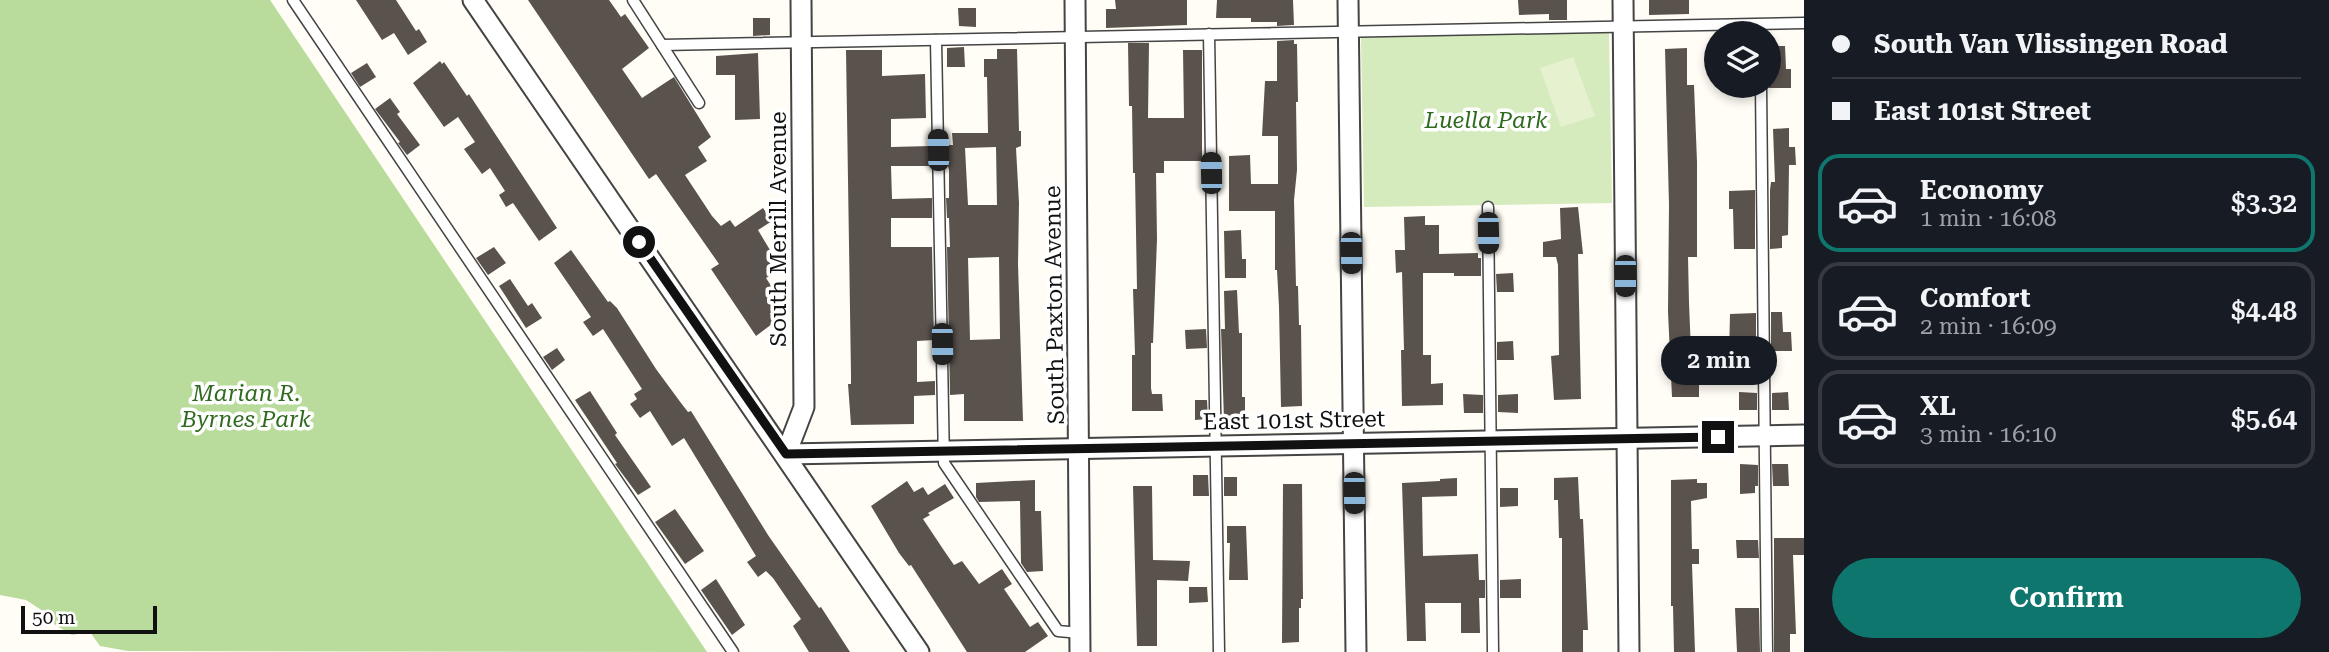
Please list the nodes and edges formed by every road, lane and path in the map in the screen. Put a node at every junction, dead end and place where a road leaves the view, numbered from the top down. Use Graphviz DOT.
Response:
graph roads {
  1 [pos="293,0"];
  2 [pos="473,0"];
  3 [pos="633,0"];
  4 [pos="801,0"];
  5 [pos="1075,0"];
  6 [pos="1348,0"];
  7 [pos="1623,0"];
  8 [pos="1804,23"];
  9 [pos="1623,26"];
  10 [pos="1781,26"];
  11 [pos="1704,28"];
  12 [pos="1348,32"];
  13 [pos="1209,34"];
  14 [pos="1075,37"];
  15 [pos="936,40"];
  16 [pos="801,43"];
  17 [pos="662,45"];
  18 [pos="1760,98"];
  19 [pos="699,103"];
  20 [pos="1488,207"];
  21 [pos="1804,435"];
  22 [pos="1764,436"];
  23 [pos="1627,438"];
  24 [pos="1491,441"];
  25 [pos="1354,444"];
  26 [pos="1216,446"];
  27 [pos="1080,449"];
  28 [pos="944,451"];
  29 [pos="786,454"];
  30 [pos="1080,642"];
  31 [pos="733,652"];
  32 [pos="919,652"];
  33 [pos="1220,652"];
  34 [pos="1356,652"];
  35 [pos="1493,652"];
  36 [pos="1629,652"];
  37 [pos="1767,652"];
  1 -- 31 [label="lane"];
  2 -- 29 [label="street"];
  3 -- 17 [label="lane"];
  4 -- 16 [label="street, South Merrill Avenue"];
  5 -- 14 [label="street, South Paxton Avenue"];
  6 -- 12 [label="street"];
  7 -- 9 [label="street"];
  8 -- 10 [label="lane"];
  9 -- 11 [label="lane"];
  9 -- 12 [label="lane"];
  9 -- 23 [label="street"];
  12 -- 13 [label="lane"];
  12 -- 25 [label="street"];
  13 -- 14 [label="lane"];
  13 -- 26 [label="lane"];
  14 -- 15 [label="lane"];
  14 -- 27 [label="street, South Paxton Avenue"];
  15 -- 16 [label="lane"];
  15 -- 28 [label="lane"];
  16 -- 17 [label="lane"];
  16 -- 29 [label="street, South Merrill Avenue"];
  17 -- 19 [label="lane"];
  18 -- 22 [label="lane"];
  20 -- 24 [label="lane"];
  21 -- 22 [label="street, East 101st Street"];
  22 -- 23 [label="street, East 101st Street"];
  22 -- 37 [label="lane"];
  23 -- 24 [label="street, East 101st Street"];
  23 -- 36 [label="street"];
  24 -- 25 [label="street, East 101st Street"];
  24 -- 35 [label="lane"];
  25 -- 26 [label="street, East 101st Street"];
  25 -- 34 [label="street"];
  26 -- 27 [label="street, East 101st Street"];
  26 -- 33 [label="lane"];
  27 -- 28 [label="street, East 101st Street"];
  27 -- 30 [label="street, South Paxton Avenue"];
  28 -- 29 [label="street, East 101st Street"];
  28 -- 30 [label="lane"];
  29 -- 32 [label="street"];
}
